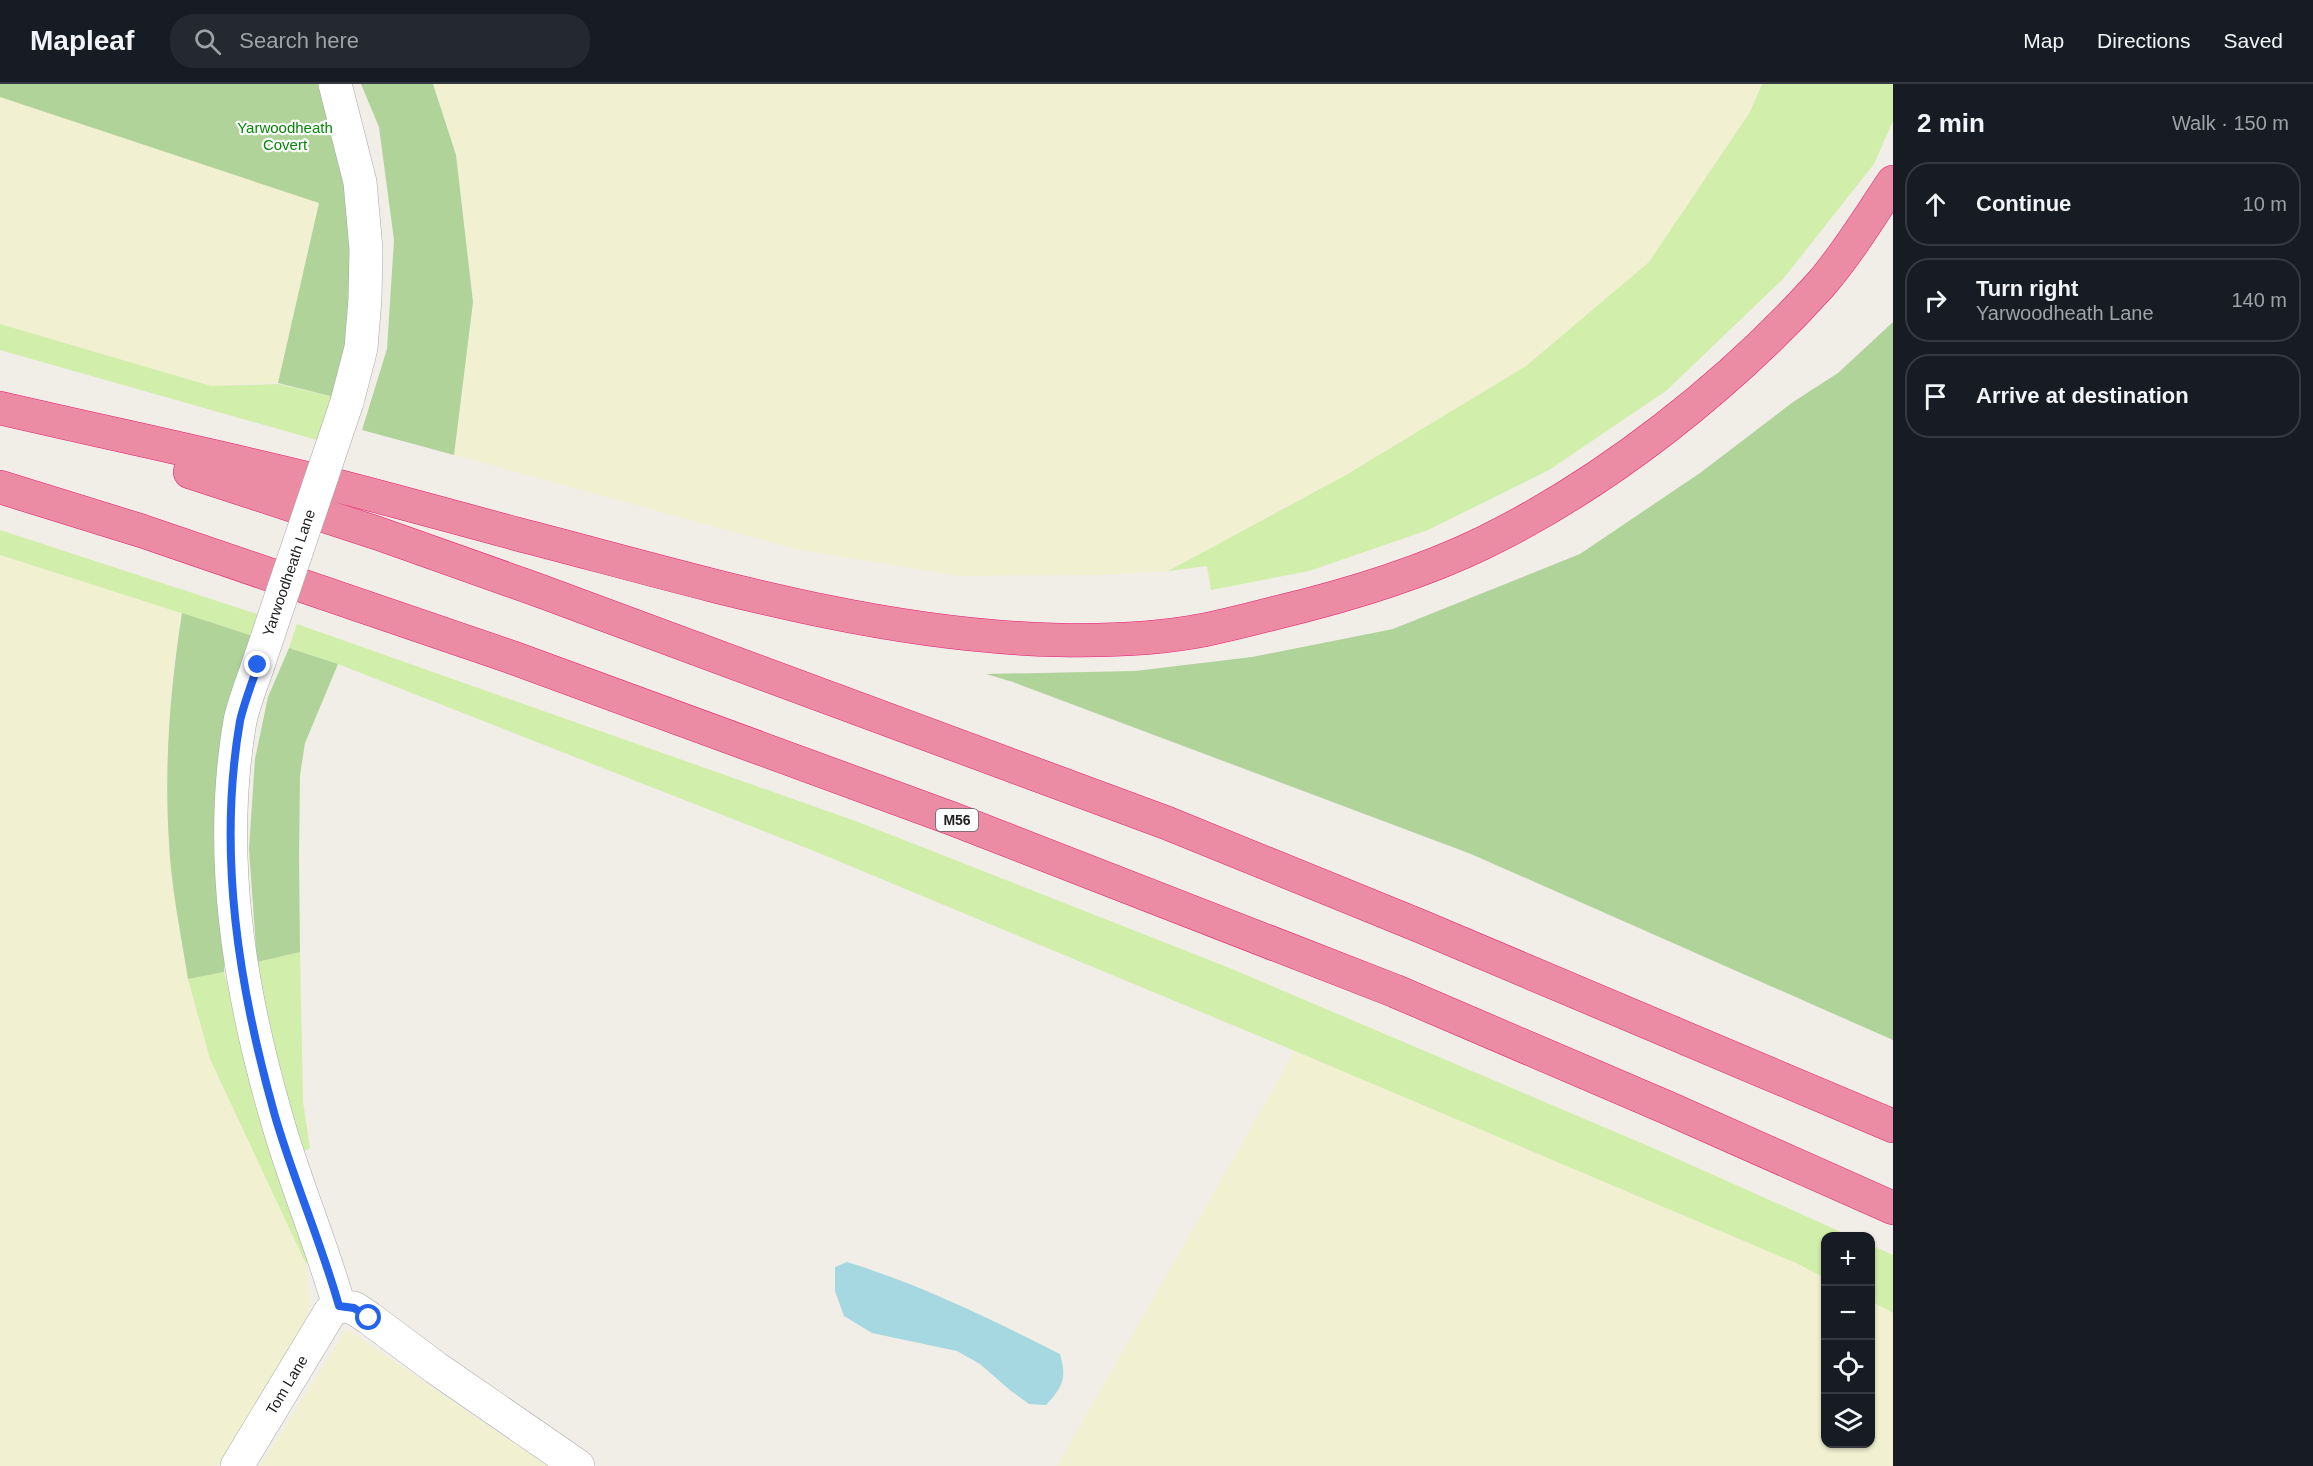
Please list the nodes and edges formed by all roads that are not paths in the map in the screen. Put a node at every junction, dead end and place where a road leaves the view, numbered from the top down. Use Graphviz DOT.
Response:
graph roads {
  1 [pos="335,84"];
  2 [pos="1893,182"];
  3 [pos="0,410"];
  4 [pos="0,487"];
  5 [pos="1893,1126"];
  6 [pos="1893,1208"];
  7 [pos="339,1306"];
  8 [pos="237,1466"];
  9 [pos="578,1466"];
  1 -- 7 [label="street, Yarwoodheath Lane, bridge"];
  2 -- 3 [label="highway"];
  3 -- 5 [label="highway"];
  4 -- 6 [label="highway, M56"];
  7 -- 8 [label="street, Tom Lane"];
  7 -- 9 [label="street"];
}
